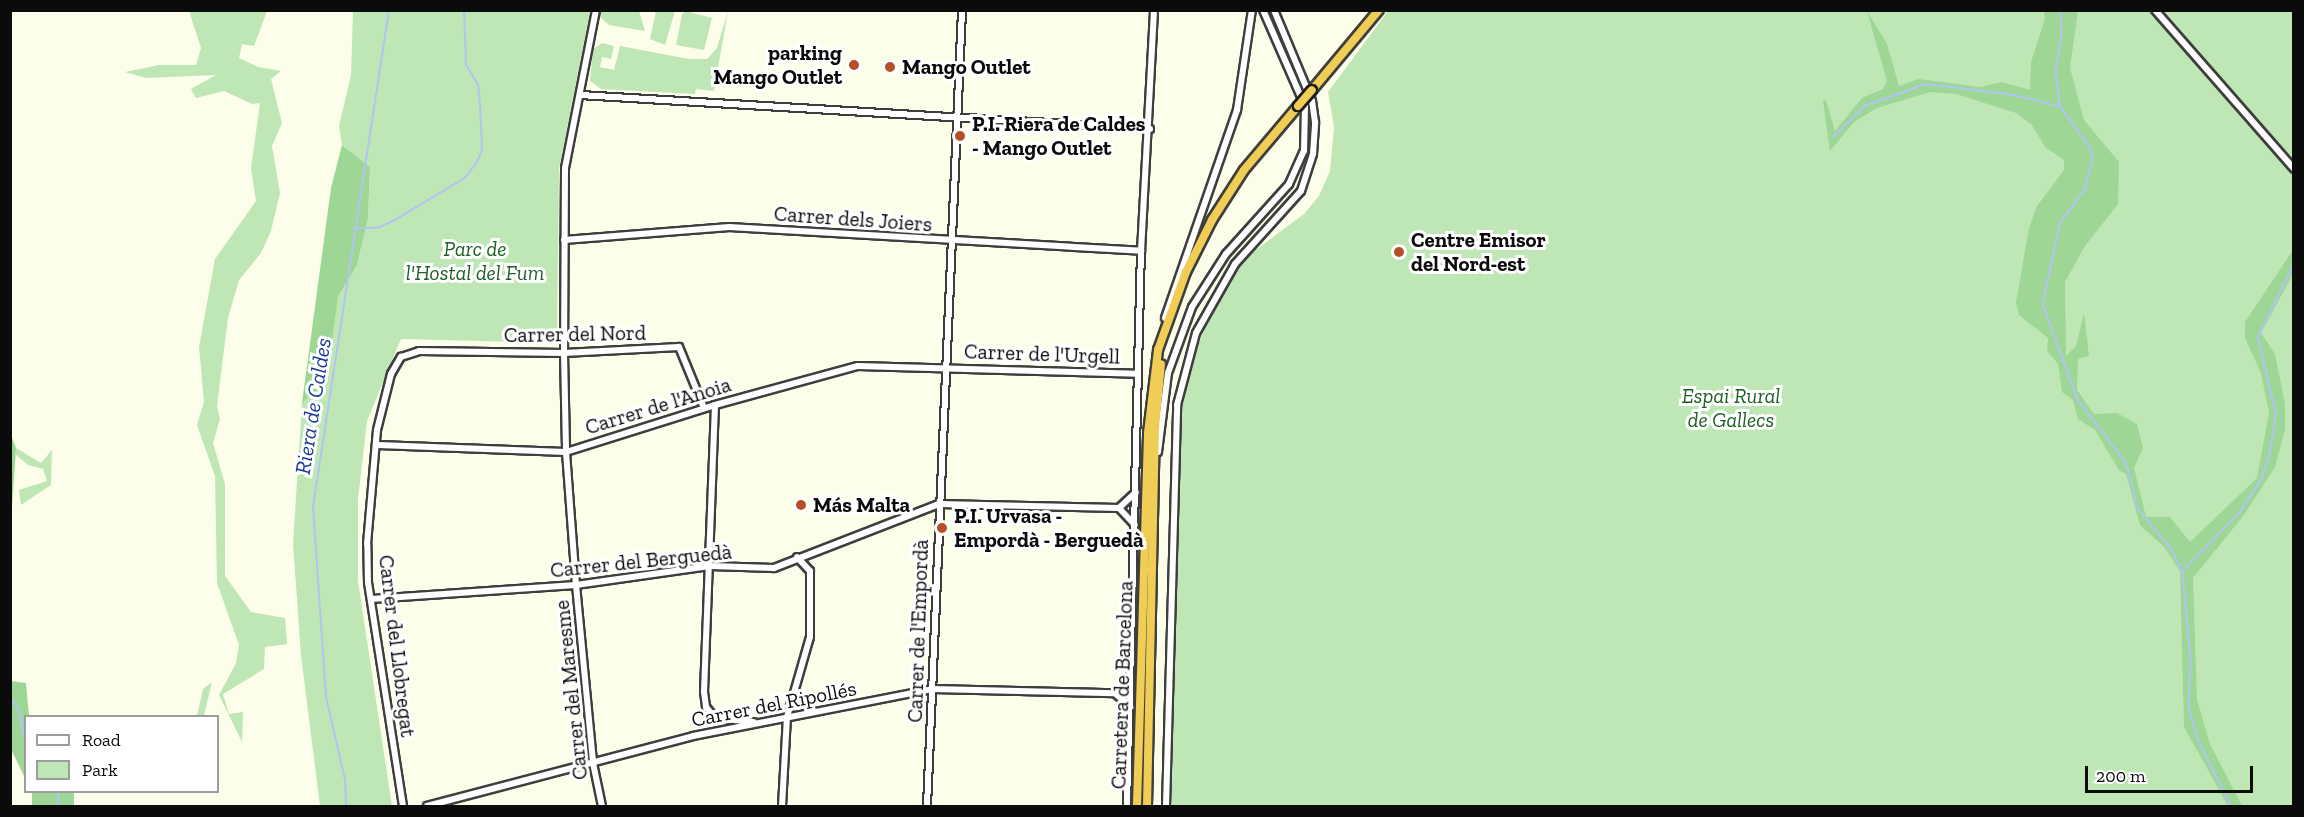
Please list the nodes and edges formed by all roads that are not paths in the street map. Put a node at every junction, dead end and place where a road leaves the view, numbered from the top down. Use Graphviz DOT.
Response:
graph roads {
  1 [pos="596,10"];
  2 [pos="962,10"];
  3 [pos="1154,10"];
  4 [pos="1252,10"];
  5 [pos="1263,10"];
  6 [pos="1274,10"];
  7 [pos="1379,10"];
  8 [pos="2155,10"];
  9 [pos="580,95"];
  10 [pos="957,118"];
  11 [pos="1150,129"];
  12 [pos="2294,169"];
  13 [pos="564,240"];
  14 [pos="954,242"];
  15 [pos="1141,251"];
  16 [pos="1170,316"];
  17 [pos="1164,327"];
  18 [pos="406,353"];
  19 [pos="564,353"];
  20 [pos="945,367"];
  21 [pos="1137,374"];
  22 [pos="715,405"];
  23 [pos="704,408"];
  24 [pos="378,445"];
  25 [pos="566,452"];
  26 [pos="1156,470"];
  27 [pos="1136,492"];
  28 [pos="939,504"];
  29 [pos="1119,508"];
  30 [pos="1135,525"];
  31 [pos="797,557"];
  32 [pos="710,566"];
  33 [pos="576,585"];
  34 [pos="371,599"];
  35 [pos="933,689"];
  36 [pos="1130,707"];
  37 [pos="787,717"];
  38 [pos="763,723"];
  39 [pos="593,764"];
  40 [pos="403,807"];
  41 [pos="427,807"];
  42 [pos="602,807"];
  43 [pos="782,807"];
  44 [pos="927,807"];
  45 [pos="1127,807"];
  46 [pos="1137,807"];
  47 [pos="1147,807"];
  48 [pos="1166,807"];
  1 -- 9 [label="street, Carrer del Maresme"];
  2 -- 10 [label="street, Carrer de l'Empordà"];
  3 -- 11 [label="street"];
  4 -- 17 [label="street"];
  5 -- 26 [label="street"];
  6 -- 48 [label="street"];
  7 -- 16 [label="highway, Carretera de Barcelona, bridge"];
  8 -- 12 [label="street"];
  9 -- 10 [label="street"];
  9 -- 13 [label="street, Carrer del Maresme"];
  10 -- 11 [label="street"];
  10 -- 14 [label="street, Carrer de l'Empordà"];
  11 -- 15 [label="street"];
  13 -- 14 [label="street, Carrer dels Joiers"];
  13 -- 19 [label="street, Carrer del Maresme"];
  14 -- 15 [label="street, Carrer dels Joiers"];
  14 -- 20 [label="street, Carrer de l'Empordà"];
  15 -- 21 [label="street"];
  16 -- 17 [label="highway, Carretera de Barcelona"];
  16 -- 26 [label="highway, Carretera de Barcelona"];
  17 -- 46 [label="highway, Carretera de Barcelona"];
  18 -- 19 [label="street, Carrer del Nord"];
  18 -- 24 [label="street, Carrer del Llobregat"];
  19 -- 23 [label="street, Carrer del Nord"];
  19 -- 25 [label="street, Carrer del Maresme"];
  20 -- 21 [label="street, Carrer de l'Urgell"];
  20 -- 22 [label="street, Carrer de l'Anoia"];
  20 -- 28 [label="street, Carrer de l'Empordà"];
  21 -- 27 [label="street, Carrer de l'Urgell"];
  22 -- 23 [label="street, Carrer de l'Anoia"];
  22 -- 32 [label="street"];
  23 -- 25 [label="street, Carrer de l'Anoia"];
  24 -- 25 [label="street, Carrer de l'Anoia"];
  24 -- 34 [label="street, Carrer del Llobregat"];
  25 -- 33 [label="street, Carrer del Maresme"];
  26 -- 47 [label="highway, Carretera de Barcelona"];
  27 -- 29 [label="street"];
  27 -- 30 [label="street, Carrer de l'Urgell"];
  28 -- 29 [label="street, Carrer del Berguedà"];
  28 -- 31 [label="street, Carrer del Berguedà"];
  28 -- 35 [label="street, Carrer de l'Empordà"];
  29 -- 30 [label="street"];
  30 -- 36 [label="street, Carrer de l'Urgell"];
  31 -- 32 [label="street, Carrer del Berguedà"];
  31 -- 37 [label="street"];
  32 -- 33 [label="street, Carrer del Berguedà"];
  32 -- 38 [label="street"];
  33 -- 34 [label="street, Carrer del Berguedà"];
  33 -- 39 [label="street, Carrer del Maresme"];
  34 -- 40 [label="street, Carrer del Llobregat"];
  35 -- 36 [label="street, Carrer del Ripollés"];
  35 -- 37 [label="street, Carrer del Ripollés"];
  35 -- 44 [label="street, Carrer de l'Empordà"];
  36 -- 45 [label="street, Carrer de l'Urgell"];
  37 -- 38 [label="street, Carrer del Ripollés"];
  37 -- 43 [label="street"];
  38 -- 39 [label="street, Carrer del Ripollés"];
  39 -- 41 [label="street, Carrer del Ripollés"];
  39 -- 42 [label="street, Carrer del Maresme"];
}
